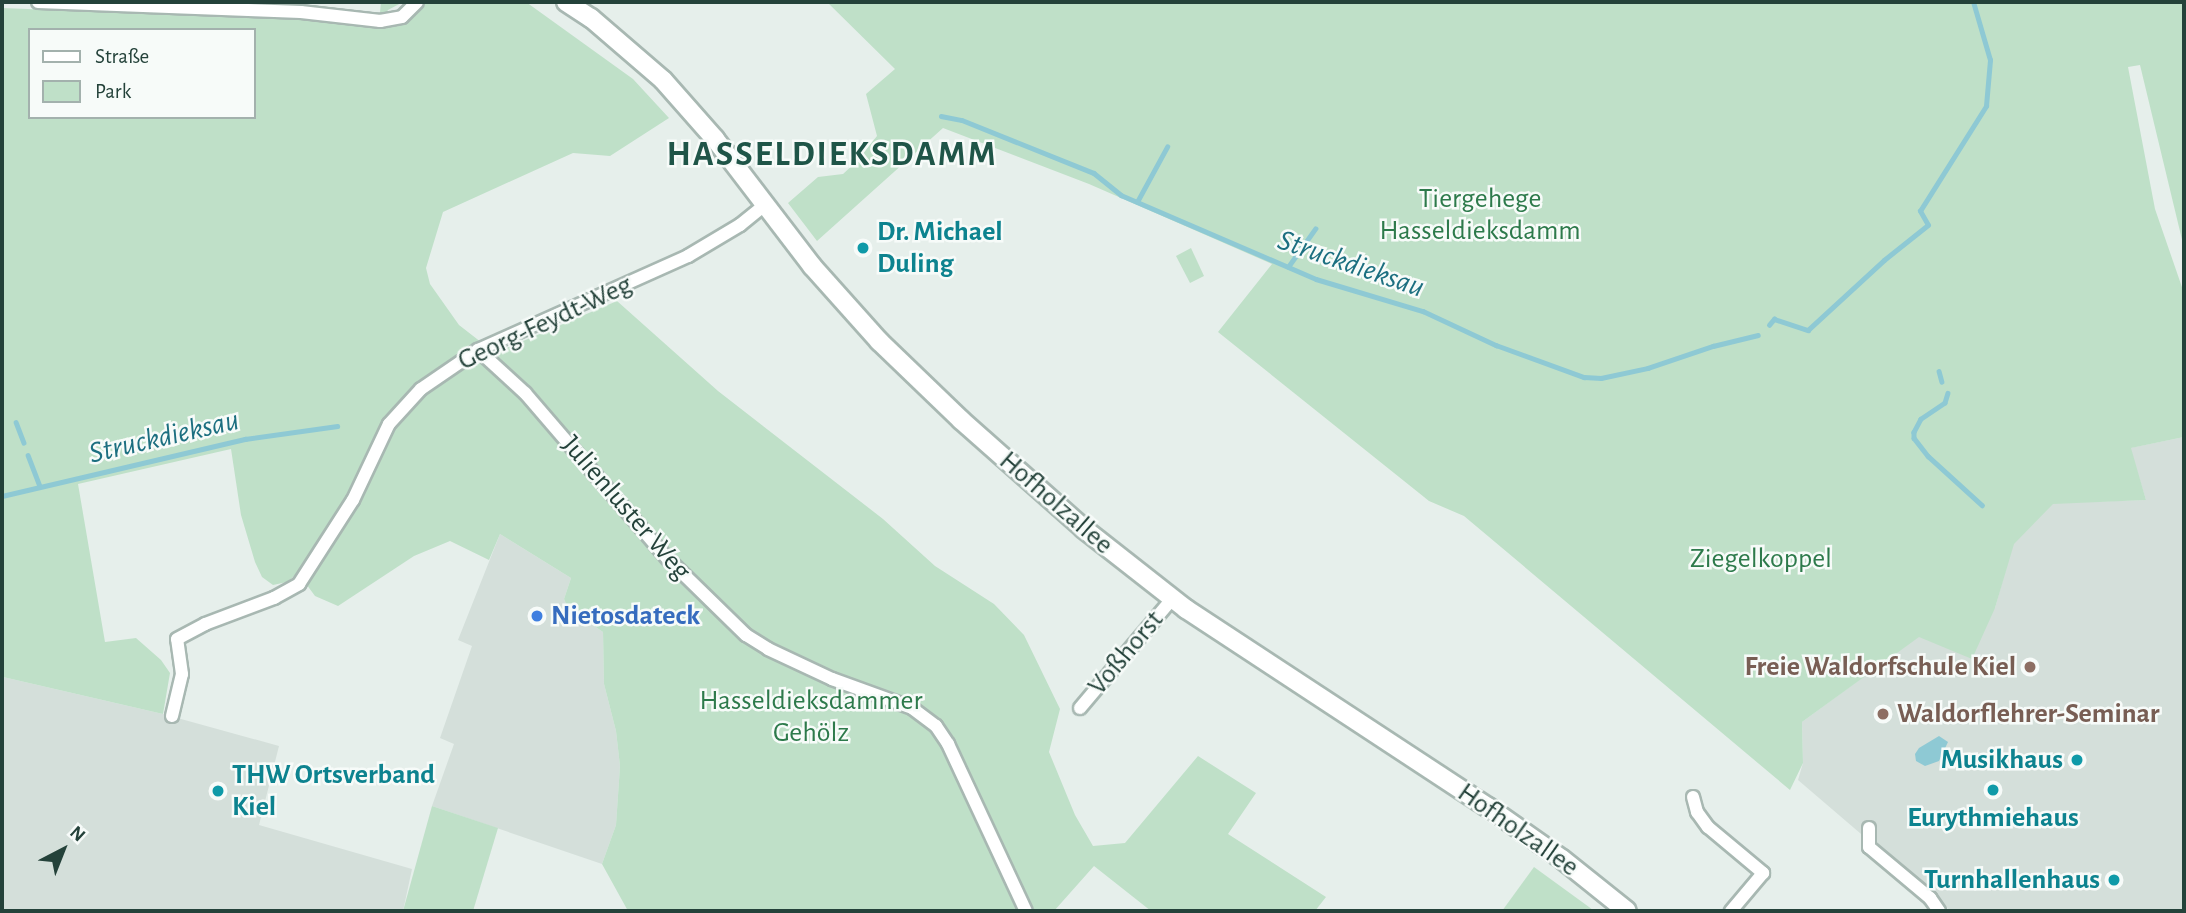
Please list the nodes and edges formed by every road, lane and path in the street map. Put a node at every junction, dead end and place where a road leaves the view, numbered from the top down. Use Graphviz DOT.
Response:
graph roads {
  1 [pos="38,2"];
  2 [pos="417,2"];
  3 [pos="566,2"];
  4 [pos="765,205"];
  5 [pos="478,350"];
  6 [pos="1172,599"];
  7 [pos="1080,708"];
  8 [pos="172,716"];
  9 [pos="1693,797"];
  10 [pos="1870,828"];
  11 [pos="1026,911"];
  12 [pos="1627,911"];
  13 [pos="1731,911"];
  14 [pos="1939,911"];
  1 -- 2 [label="street"];
  3 -- 4 [label="street, Hofholzallee"];
  4 -- 5 [label="street, Georg-Feydt-Weg"];
  4 -- 6 [label="street, Hofholzallee"];
  5 -- 8 [label="street, Georg-Feydt-Weg"];
  5 -- 11 [label="street, Julienluster Weg"];
  6 -- 7 [label="street, Voßhorst"];
  6 -- 12 [label="street, Hofholzallee"];
  9 -- 13 [label="street"];
  10 -- 14 [label="street"];
}
